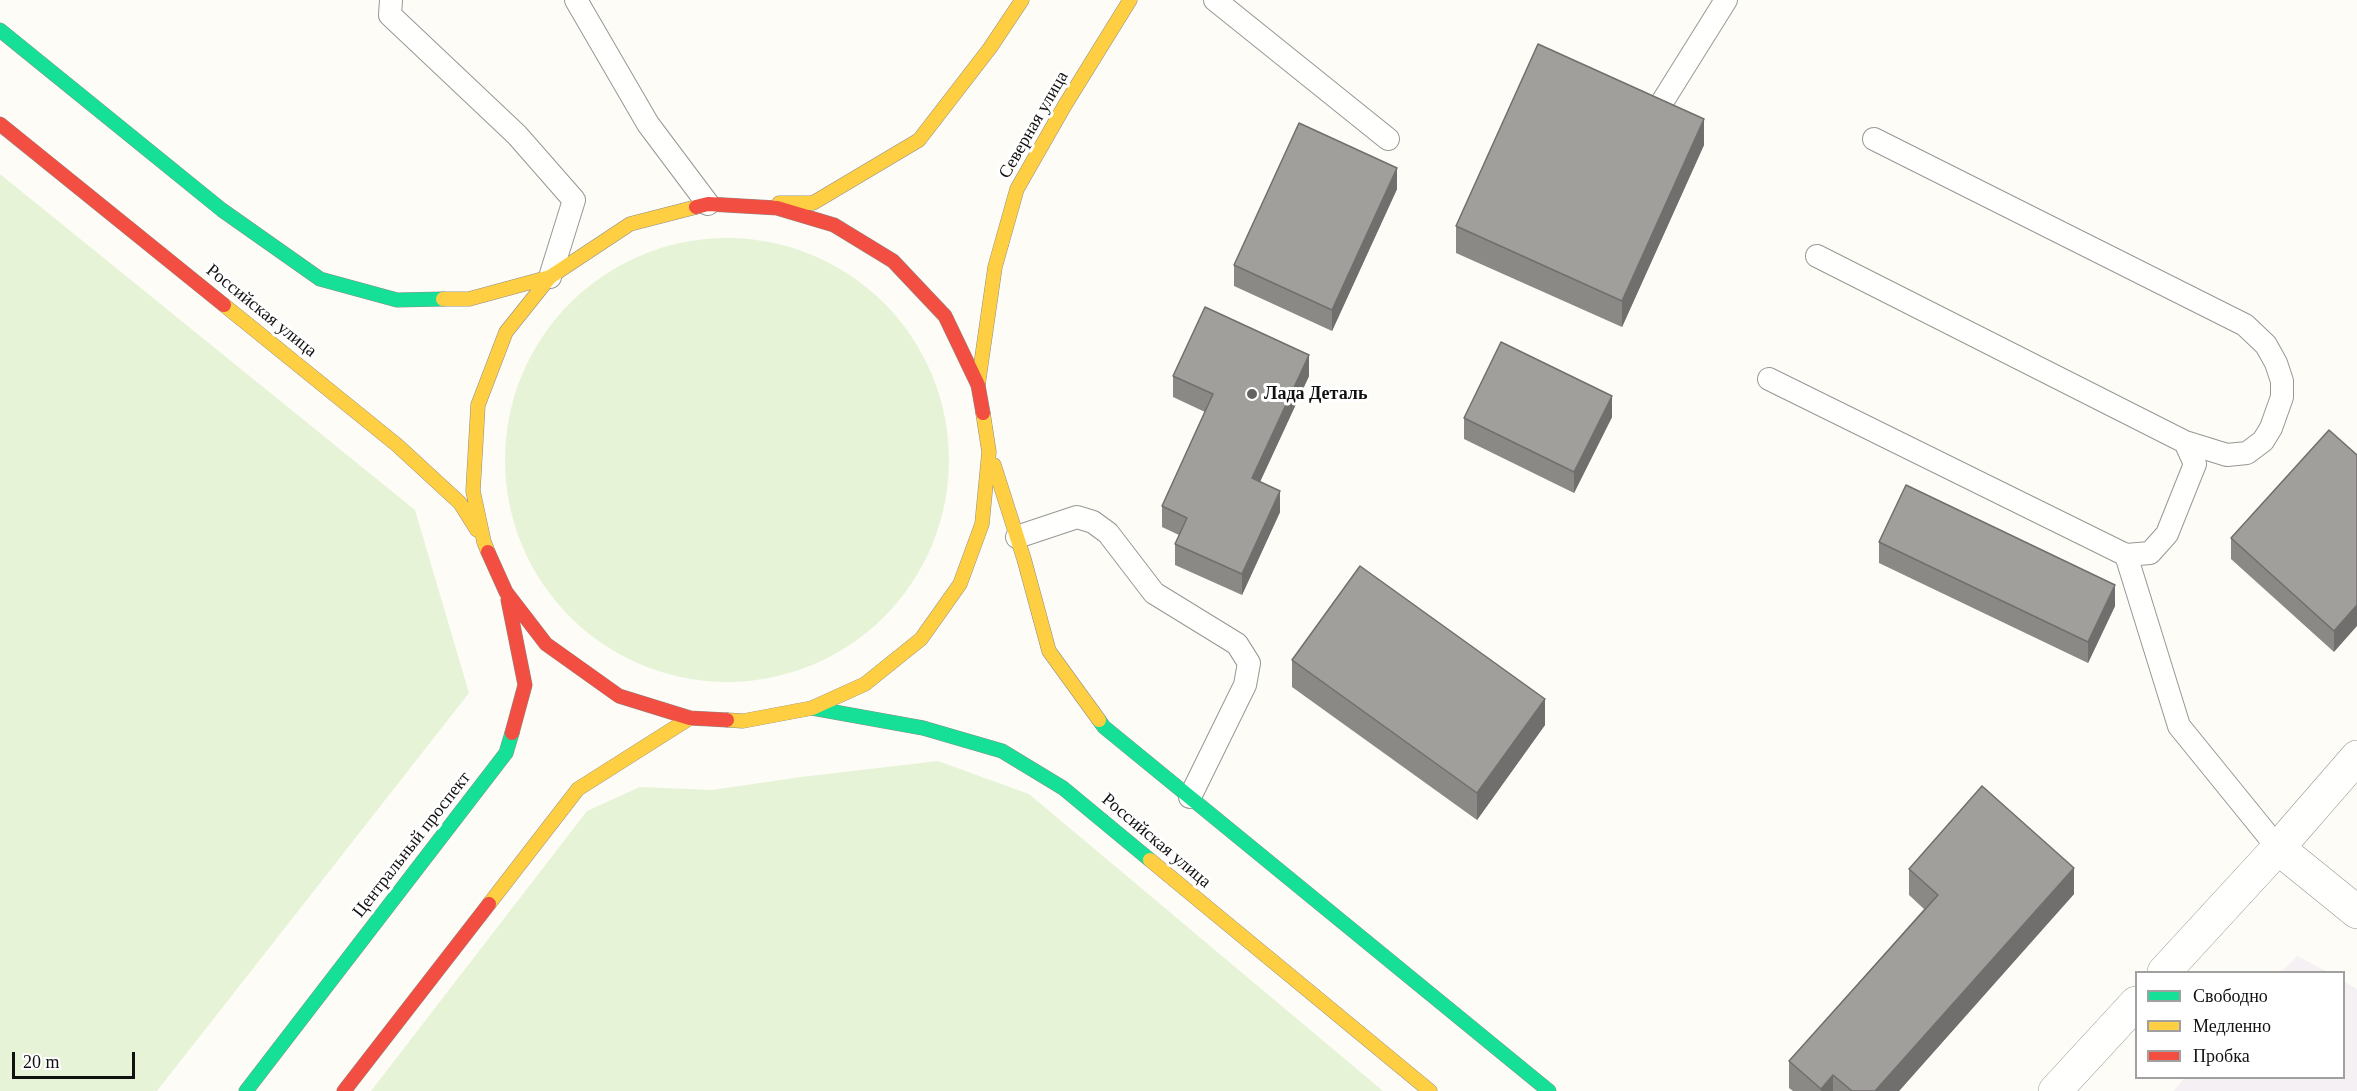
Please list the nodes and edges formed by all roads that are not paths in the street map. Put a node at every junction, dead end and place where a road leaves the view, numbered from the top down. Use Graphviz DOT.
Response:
graph roads {
  1 [pos="391,0"];
  2 [pos="576,0"];
  3 [pos="1022,0"];
  4 [pos="1130,0"];
  5 [pos="1215,0"];
  6 [pos="1726,0"];
  7 [pos="0,30"];
  8 [pos="1661,104"];
  9 [pos="0,124"];
  10 [pos="1388,139"];
  11 [pos="1874,139"];
  12 [pos="708,204"];
  13 [pos="1817,256"];
  14 [pos="550,277"];
  15 [pos="1769,379"];
  16 [pos="978,385"];
  17 [pos="2185,442"];
  18 [pos="989,452"];
  19 [pos="1017,537"];
  20 [pos="484,542"];
  21 [pos="2126,555"];
  22 [pos="506,592"];
  23 [pos="812,708"];
  24 [pos="690,718"];
  25 [pos="2357,757"];
  26 [pos="1190,797"];
  27 [pos="2278,848"];
  28 [pos="2357,912"];
  29 [pos="2165,971"];
  30 [pos="2135,1004"];
  31 [pos="246,1091"];
  32 [pos="344,1091"];
  33 [pos="1430,1091"];
  34 [pos="1548,1091"];
  35 [pos="2055,1091"];
  1 -- 14 [label="lane"];
  2 -- 12 [label="lane"];
  3 -- 12 [label="main road"];
  4 -- 16 [label="main road, Северная улица"];
  5 -- 10 [label="lane"];
  6 -- 8 [label="lane"];
  7 -- 14 [label="main road"];
  9 -- 20 [label="main road, Российская улица"];
  11 -- 17 [label="lane"];
  12 -- 14 [label="main road"];
  12 -- 16 [label="main road"];
  13 -- 17 [label="lane"];
  14 -- 20 [label="main road"];
  15 -- 21 [label="lane"];
  16 -- 18 [label="main road"];
  17 -- 21 [label="lane"];
  18 -- 19 [label="main road"];
  18 -- 23 [label="main road"];
  19 -- 26 [label="main road"];
  19 -- 26 [label="lane"];
  20 -- 22 [label="main road"];
  21 -- 27 [label="lane"];
  22 -- 24 [label="main road"];
  22 -- 31 [label="main road, Центральный проспект"];
  23 -- 24 [label="main road"];
  23 -- 33 [label="main road, Российская улица"];
  24 -- 32 [label="main road"];
  25 -- 27 [label="street"];
  26 -- 34 [label="main road"];
  27 -- 28 [label="street"];
  27 -- 29 [label="street"];
  30 -- 35 [label="street"];
}
